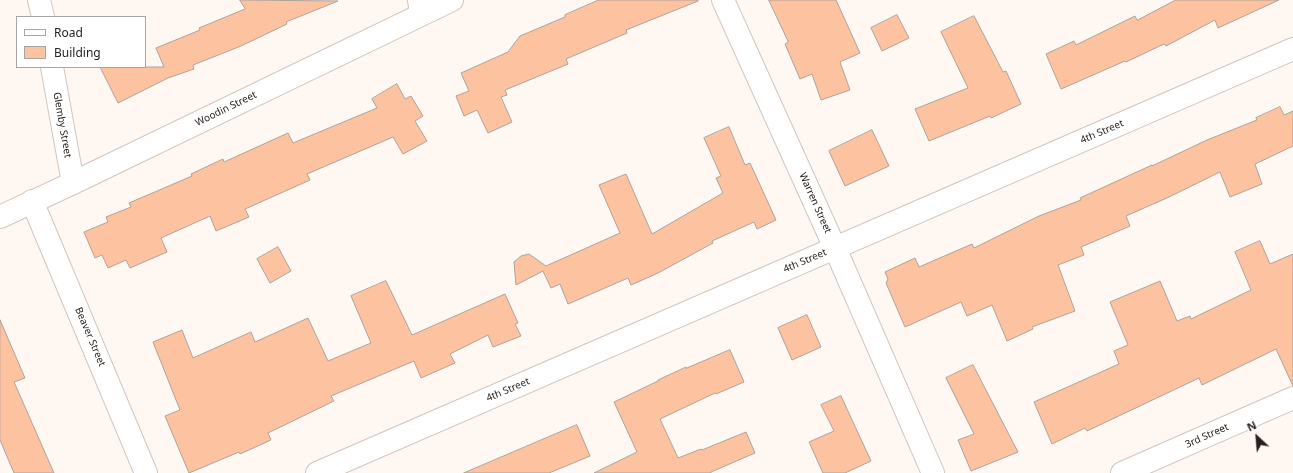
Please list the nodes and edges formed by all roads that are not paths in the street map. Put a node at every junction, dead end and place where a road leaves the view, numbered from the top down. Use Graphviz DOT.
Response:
graph roads {
  1 [pos="40,0"];
  2 [pos="452,0"];
  3 [pos="723,0"];
  4 [pos="420,7"];
  5 [pos="43,16"];
  6 [pos="1293,49"];
  7 [pos="52,68"];
  8 [pos="72,183"];
  9 [pos="32,201"];
  10 [pos="0,217"];
  11 [pos="835,248"];
  12 [pos="1293,398"];
  13 [pos="146,473"];
  14 [pos="317,473"];
  15 [pos="932,473"];
  16 [pos="1122,473"];
  1 -- 5 [label="street"];
  2 -- 4 [label="street, Woodin Street"];
  3 -- 11 [label="street, Warren Street"];
  4 -- 8 [label="street, Woodin Street"];
  6 -- 11 [label="street, 4th Street"];
  7 -- 8 [label="street, Glemby Street"];
  8 -- 9 [label="street, Woodin Street"];
  9 -- 10 [label="street, Woodin Street"];
  9 -- 13 [label="street, Beaver Street"];
  11 -- 14 [label="street, 4th Street"];
  11 -- 15 [label="street, Warren Street"];
  12 -- 16 [label="street, 3rd Street"];
}
